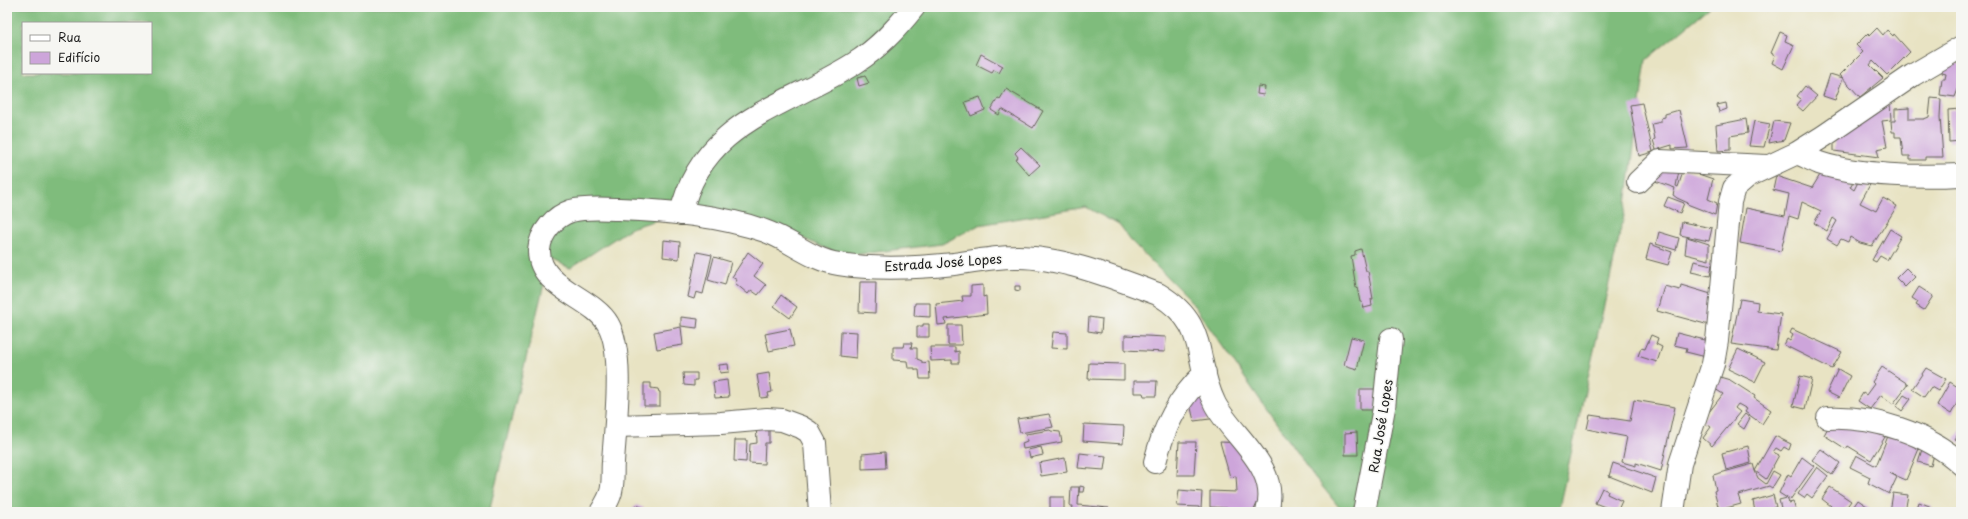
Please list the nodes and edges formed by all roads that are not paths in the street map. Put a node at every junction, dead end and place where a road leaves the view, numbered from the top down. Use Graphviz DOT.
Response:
graph roads {
  1 [pos="914,7"];
  2 [pos="1961,47"];
  3 [pos="1797,153"];
  4 [pos="1767,166"];
  5 [pos="1961,175"];
  6 [pos="1638,182"];
  7 [pos="681,214"];
  8 [pos="1391,338"];
  9 [pos="1205,373"];
  10 [pos="1828,418"];
  11 [pos="616,426"];
  12 [pos="1155,462"];
  13 [pos="1961,464"];
  14 [pos="606,503"];
  15 [pos="820,512"];
  16 [pos="1267,512"];
  17 [pos="1364,512"];
  18 [pos="1673,512"];
  1 -- 7 [label="street"];
  2 -- 3 [label="street"];
  3 -- 4 [label="street"];
  3 -- 5 [label="street"];
  4 -- 6 [label="street"];
  4 -- 18 [label="street"];
  7 -- 9 [label="street, Estrada José Lopes"];
  7 -- 11 [label="street, Estrada José Lopes"];
  8 -- 17 [label="street, Rua José Lopes"];
  9 -- 12 [label="street"];
  9 -- 16 [label="street, Estrada José Lopes"];
  10 -- 13 [label="street"];
  11 -- 14 [label="street, Estrada José Lopes"];
  11 -- 15 [label="street"];
}
